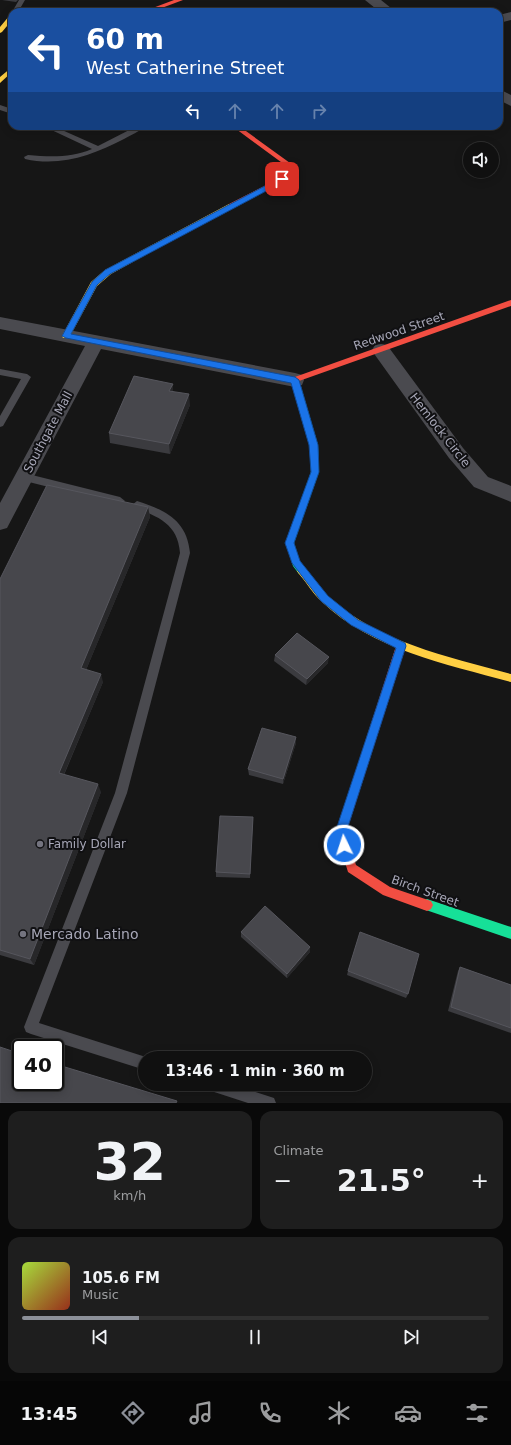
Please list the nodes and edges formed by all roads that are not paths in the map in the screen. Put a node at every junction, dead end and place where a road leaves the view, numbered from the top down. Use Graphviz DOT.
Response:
graph roads {
  1 [pos="180,0"];
  2 [pos="372,0"];
  3 [pos="157,8"];
  4 [pos="383,8"];
  5 [pos="8,20"];
  6 [pos="0,31"];
  7 [pos="8,73"];
  8 [pos="0,81"];
  9 [pos="56,130"];
  10 [pos="135,130"];
  11 [pos="241,130"];
  12 [pos="98,150"];
  13 [pos="28,157"];
  14 [pos="509,308"];
  15 [pos="0,323"];
  16 [pos="66,336"];
  17 [pos="96,342"];
  18 [pos="381,350"];
  19 [pos="0,372"];
  20 [pos="295,380"];
  21 [pos="1,421"];
  22 [pos="24,477"];
  23 [pos="511,494"];
  24 [pos="0,522"];
  25 [pos="402,646"];
  26 [pos="511,678"];
  27 [pos="511,933"];
  28 [pos="138,1061"];
  29 [pos="232,1091"];
  30 [pos="269,1103"];
  1 -- 3 [label="street"];
  2 -- 4 [label="street"];
  5 -- 6 [label="street"];
  7 -- 8 [label="street"];
  9 -- 12 [label="lane"];
  10 -- 12 [label="lane"];
  11 -- 16 [label="street"];
  12 -- 13 [label="lane"];
  14 -- 18 [label="street, Redwood Street"];
  15 -- 16 [label="street"];
  16 -- 17 [label="street"];
  17 -- 20 [label="street"];
  17 -- 22 [label="street, Southgate Mall"];
  18 -- 20 [label="street, Redwood Street"];
  18 -- 23 [label="street, Hemlock Circle"];
  19 -- 21 [label="lane"];
  20 -- 25 [label="street"];
  22 -- 24 [label="street, Southgate Mall"];
  22 -- 28 [label="lane"];
  25 -- 26 [label="street"];
  25 -- 27 [label="street, Birch Street"];
  29 -- 30 [label="lane"];
}
